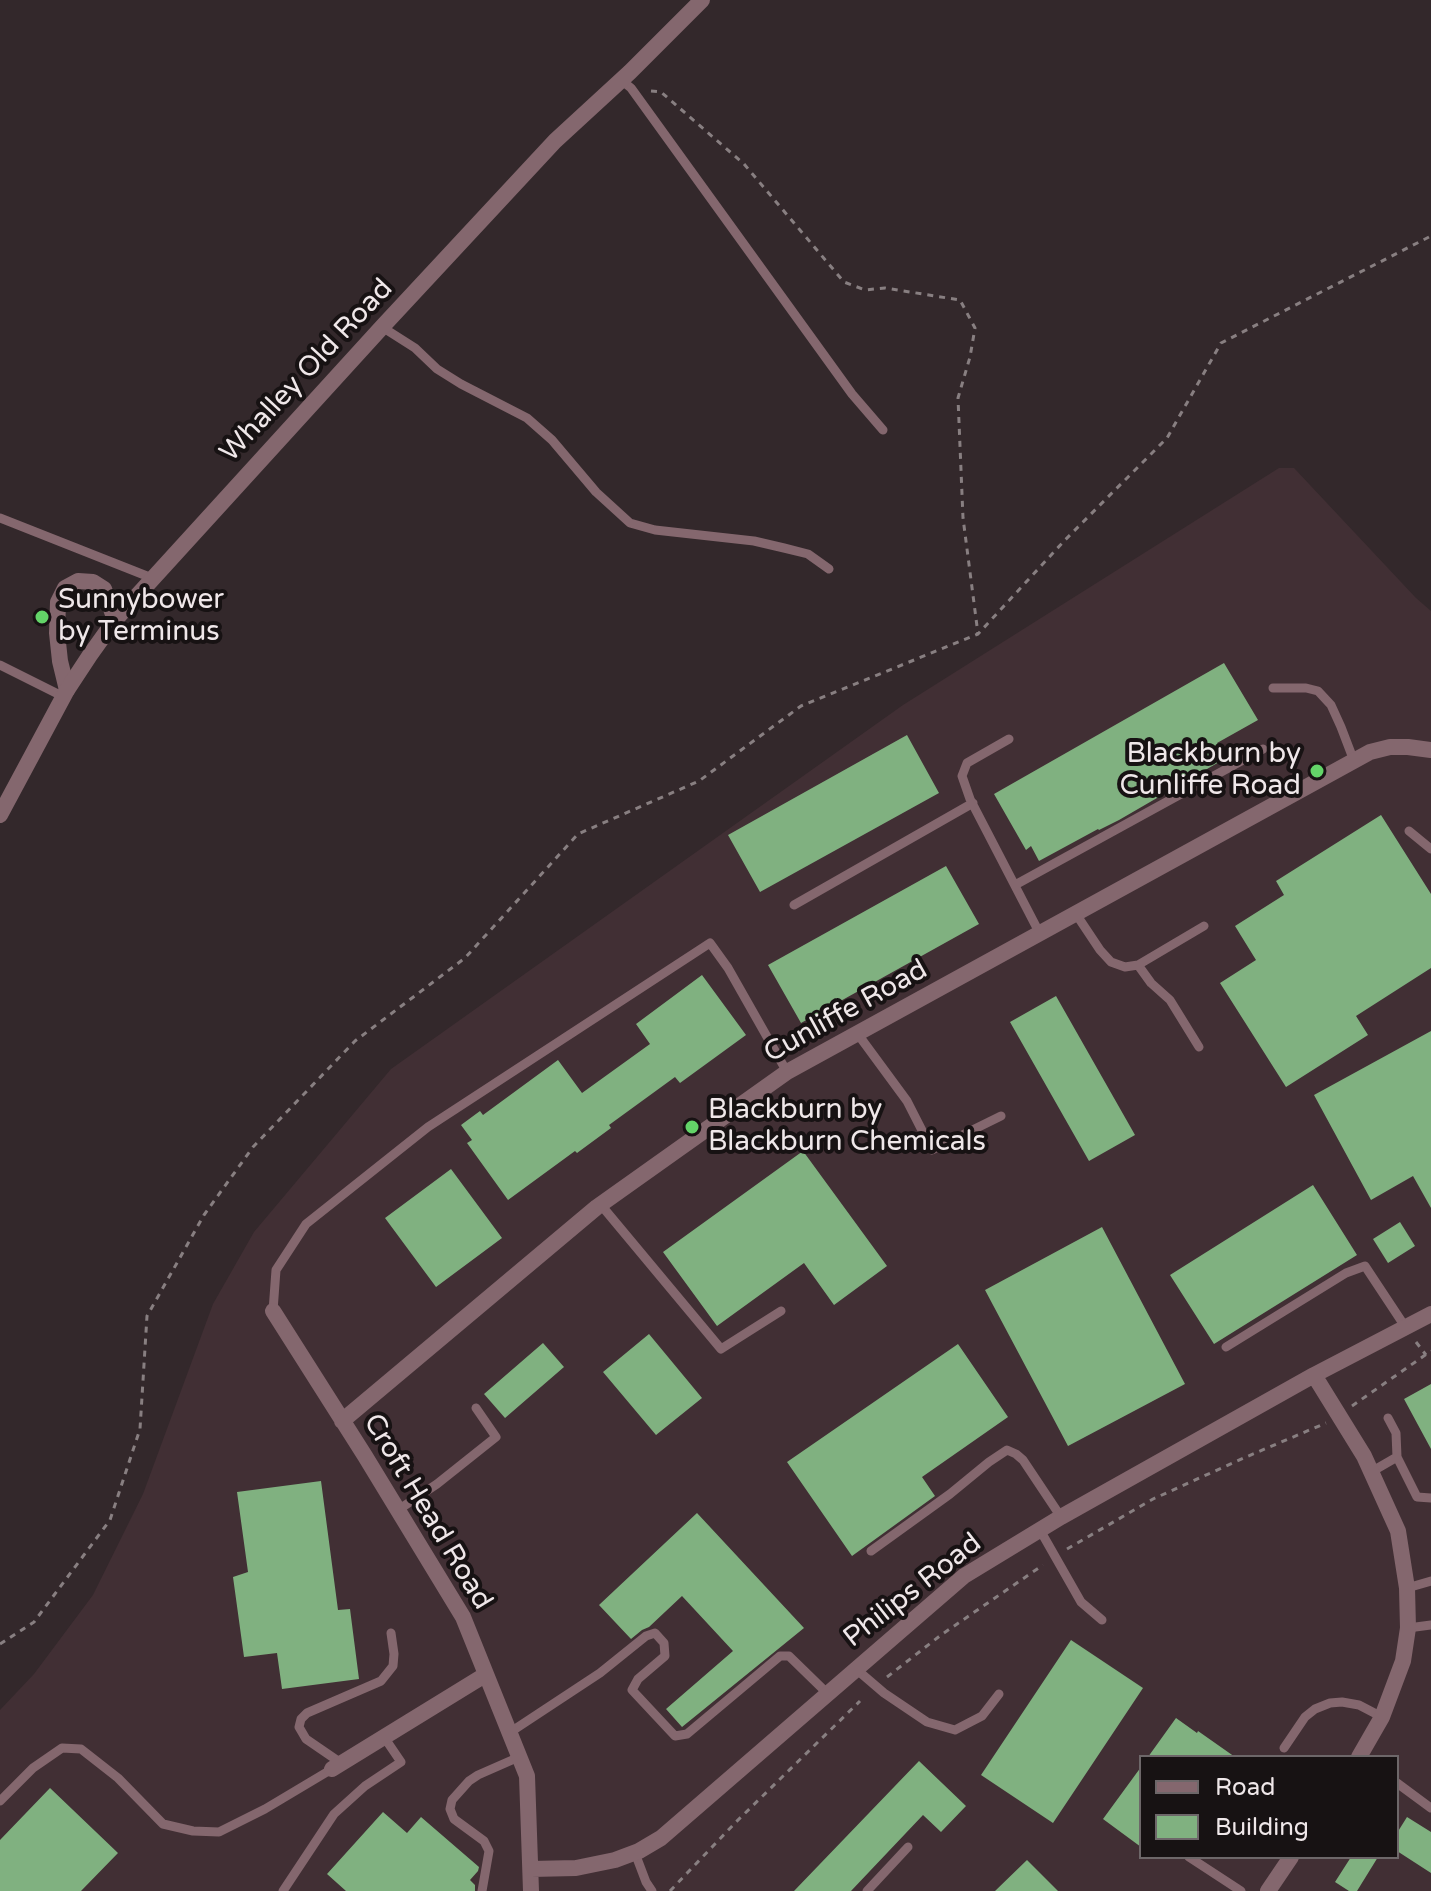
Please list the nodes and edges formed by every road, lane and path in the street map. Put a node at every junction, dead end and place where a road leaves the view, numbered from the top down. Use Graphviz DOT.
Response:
graph roads {
  1 [pos="702,0"];
  2 [pos="626,84"];
  3 [pos="1431,236"];
  4 [pos="382,327"];
  5 [pos="883,430"];
  6 [pos="0,518"];
  7 [pos="829,569"];
  8 [pos="152,578"];
  9 [pos="115,620"];
  10 [pos="978,634"];
  11 [pos="0,665"];
  12 [pos="1273,688"];
  13 [pos="65,693"];
  14 [pos="1009,739"];
  15 [pos="1263,749"];
  16 [pos="1431,750"];
  17 [pos="1354,761"];
  18 [pos="973,803"];
  19 [pos="0,815"];
  20 [pos="1409,831"];
  21 [pos="1431,849"];
  22 [pos="1015,885"];
  23 [pos="794,905"];
  24 [pos="1076,914"];
  25 [pos="1204,926"];
  26 [pos="1040,934"];
  27 [pos="1138,965"];
  28 [pos="857,1033"];
  29 [pos="1199,1047"];
  30 [pos="787,1072"];
  31 [pos="1001,1116"];
  32 [pos="601,1205"];
  33 [pos="273,1311"];
  34 [pos="781,1311"];
  35 [pos="1431,1314"];
  36 [pos="1406,1328"];
  37 [pos="1226,1347"];
  38 [pos="1431,1351"];
  39 [pos="1314,1375"];
  40 [pos="476,1408"];
  41 [pos="1349,1409"];
  42 [pos="1388,1418"];
  43 [pos="342,1421"];
  44 [pos="1327,1423"];
  45 [pos="1397,1457"];
  46 [pos="1371,1472"];
  47 [pos="1431,1498"];
  48 [pos="398,1510"];
  49 [pos="1061,1517"];
  50 [pos="1040,1530"];
  51 [pos="871,1551"];
  52 [pos="1064,1551"];
  53 [pos="1049,1561"];
  54 [pos="1431,1581"];
  55 [pos="1407,1588"];
  56 [pos="1102,1620"];
  57 [pos="1431,1625"];
  58 [pos="1408,1628"];
  59 [pos="391,1633"];
  60 [pos="0,1644"];
  61 [pos="856,1669"];
  62 [pos="485,1675"];
  63 [pos="884,1679"];
  64 [pos="828,1694"];
  65 [pos="999,1694"];
  66 [pos="860,1701"];
  67 [pos="1382,1717"];
  68 [pos="509,1733"];
  69 [pos="384,1737"];
  70 [pos="1284,1748"];
  71 [pos="1363,1755"];
  72 [pos="519,1757"];
  73 [pos="336,1766"];
  74 [pos="1399,1784"];
  75 [pos="0,1801"];
  76 [pos="1431,1808"];
  77 [pos="908,1847"];
  78 [pos="635,1853"];
  79 [pos="1192,1859"];
  80 [pos="1290,1859"];
  81 [pos="531,1869"];
  82 [pos="283,1891"];
  83 [pos="482,1891"];
  84 [pos="531,1891"];
  85 [pos="652,1891"];
  86 [pos="670,1891"];
  87 [pos="867,1891"];
  88 [pos="1241,1891"];
  89 [pos="1268,1891"];
  1 -- 2 [label="street, Whalley Old Road"];
  2 -- 4 [label="street, Whalley Old Road"];
  2 -- 5 [label="lane"];
  2 -- 10 [label="path"];
  3 -- 10 [label="path"];
  4 -- 7 [label="lane"];
  4 -- 8 [label="street, Whalley Old Road"];
  6 -- 8 [label="lane"];
  8 -- 9 [label="street, Whalley Old Road"];
  9 -- 13 [label="street, Whalley Old Road"];
  9 -- 13 [label="street"];
  10 -- 60 [label="path"];
  11 -- 13 [label="lane"];
  12 -- 17 [label="lane"];
  13 -- 19 [label="street, Whalley Old Road"];
  14 -- 18 [label="lane"];
  15 -- 22 [label="lane"];
  16 -- 17 [label="street, Cunliffe Road"];
  17 -- 24 [label="street, Cunliffe Road"];
  18 -- 22 [label="lane"];
  18 -- 23 [label="lane"];
  20 -- 21 [label="lane"];
  22 -- 26 [label="lane"];
  24 -- 26 [label="street, Cunliffe Road"];
  24 -- 27 [label="lane"];
  25 -- 27 [label="lane"];
  26 -- 28 [label="street, Cunliffe Road"];
  27 -- 29 [label="lane"];
  28 -- 30 [label="street, Cunliffe Road"];
  28 -- 31 [label="lane"];
  30 -- 32 [label="street, Cunliffe Road"];
  30 -- 33 [label="lane"];
  32 -- 34 [label="lane"];
  32 -- 43 [label="street, Cunliffe Road"];
  33 -- 43 [label="street, Croft Head Road"];
  35 -- 36 [label="street, Philips Road"];
  36 -- 37 [label="lane"];
  36 -- 39 [label="street, Philips Road"];
  38 -- 41 [label="path"];
  39 -- 46 [label="street"];
  39 -- 49 [label="street, Philips Road"];
  40 -- 48 [label="lane"];
  42 -- 45 [label="lane"];
  43 -- 48 [label="street, Croft Head Road"];
  44 -- 52 [label="path"];
  45 -- 46 [label="lane"];
  45 -- 47 [label="lane"];
  46 -- 55 [label="street"];
  48 -- 62 [label="street, Croft Head Road"];
  49 -- 50 [label="street, Philips Road"];
  49 -- 51 [label="lane"];
  50 -- 56 [label="lane"];
  50 -- 61 [label="street, Philips Road"];
  53 -- 63 [label="path"];
  54 -- 55 [label="lane"];
  55 -- 58 [label="street"];
  57 -- 58 [label="lane"];
  58 -- 67 [label="street"];
  59 -- 73 [label="lane"];
  61 -- 64 [label="street, Philips Road"];
  61 -- 65 [label="lane"];
  62 -- 68 [label="street, Croft Head Road"];
  62 -- 69 [label="street"];
  64 -- 68 [label="lane"];
  64 -- 78 [label="street, Philips Road"];
  66 -- 86 [label="path"];
  67 -- 70 [label="lane"];
  67 -- 71 [label="street"];
  68 -- 72 [label="street, Croft Head Road"];
  69 -- 73 [label="street"];
  69 -- 82 [label="lane"];
  72 -- 81 [label="street, Croft Head Road"];
  72 -- 83 [label="lane"];
  73 -- 75 [label="lane"];
  74 -- 76 [label="lane"];
  77 -- 87 [label="lane"];
  78 -- 81 [label="street, Philips Road"];
  78 -- 85 [label="lane"];
  79 -- 88 [label="lane"];
  80 -- 89 [label="street"];
  81 -- 84 [label="street, Croft Head Road"];
}
